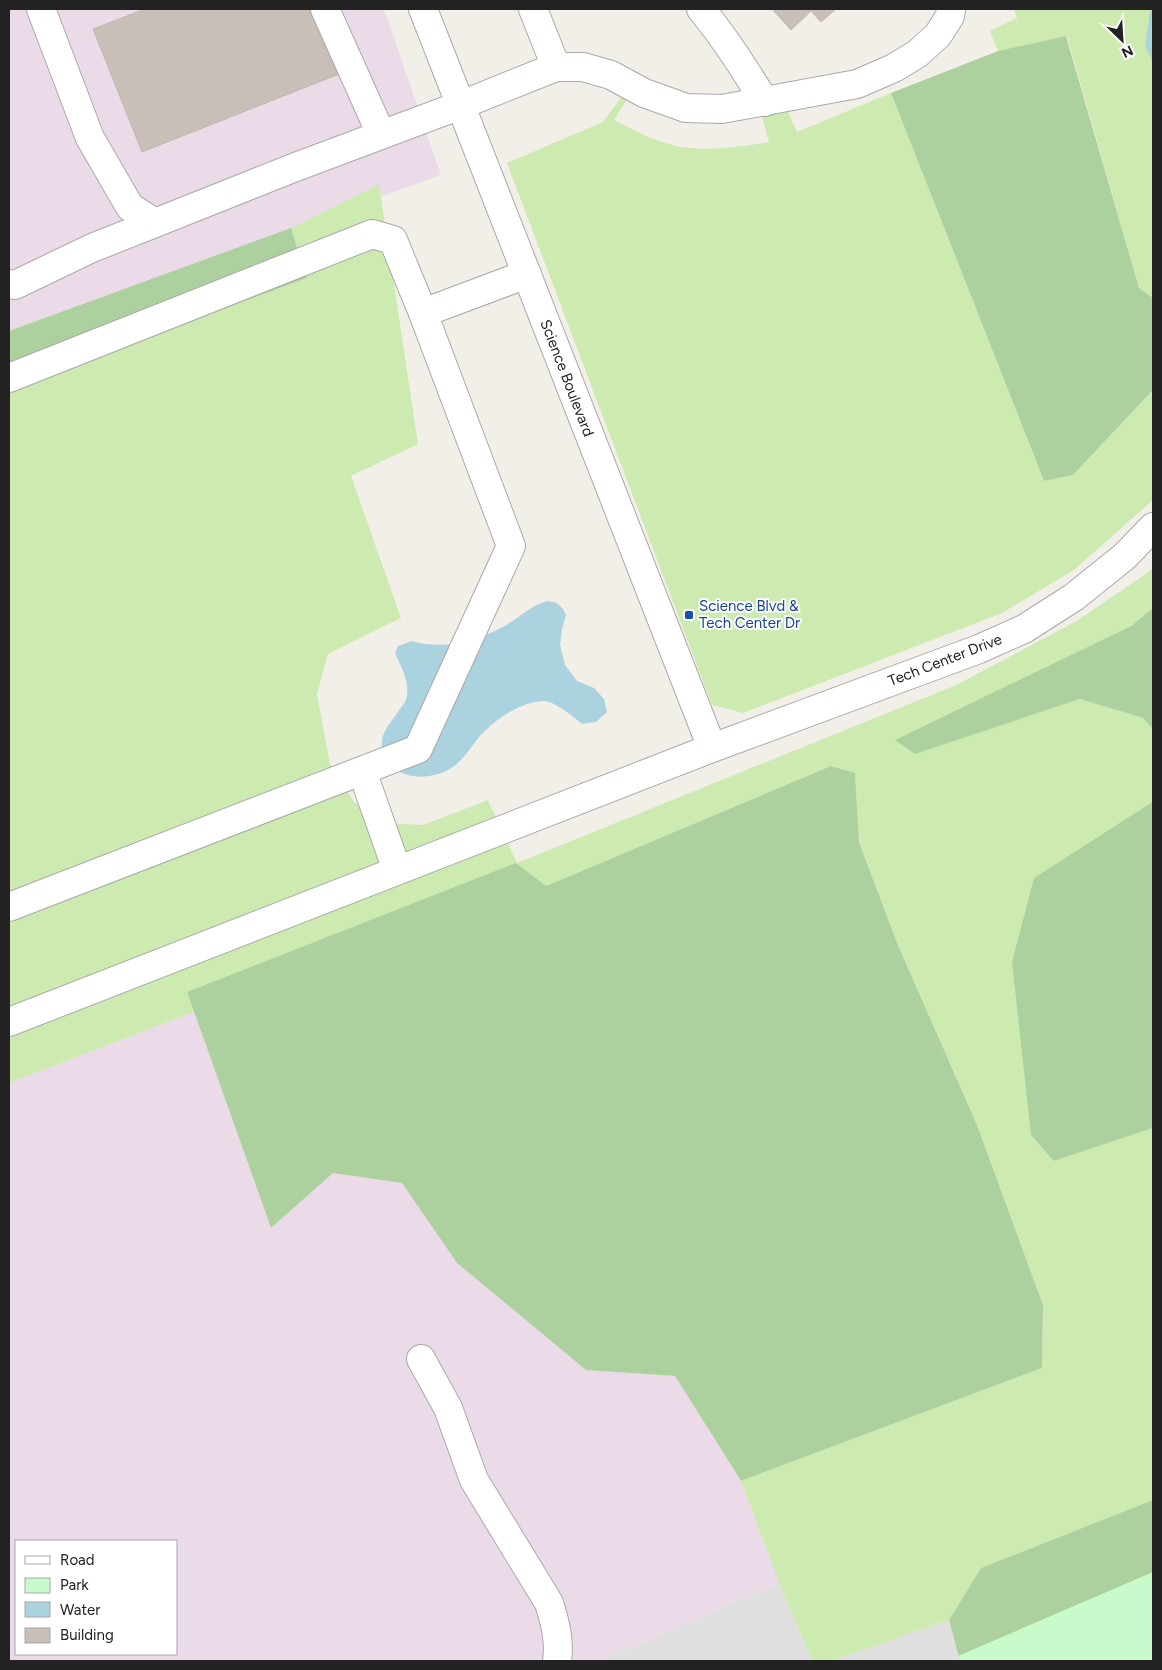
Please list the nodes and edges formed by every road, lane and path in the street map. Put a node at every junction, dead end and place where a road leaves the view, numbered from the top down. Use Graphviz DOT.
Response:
graph roads {
  1 [pos="42,9"];
  2 [pos="325,9"];
  3 [pos="423,9"];
  4 [pos="533,9"];
  5 [pos="700,9"];
  6 [pos="951,9"];
  7 [pos="556,67"];
  8 [pos="765,102"];
  9 [pos="460,105"];
  10 [pos="381,134"];
  11 [pos="155,223"];
  12 [pos="527,274"];
  13 [pos="9,284"];
  14 [pos="423,313"];
  15 [pos="9,378"];
  16 [pos="1153,528"];
  17 [pos="712,748"];
  18 [pos="362,771"];
  19 [pos="397,870"];
  20 [pos="9,907"];
  21 [pos="9,1022"];
  22 [pos="421,1359"];
  23 [pos="556,1661"];
  1 -- 11 [label="street"];
  2 -- 10 [label="street"];
  3 -- 9 [label="street, Science Boulevard"];
  4 -- 7 [label="street"];
  5 -- 8 [label="street"];
  6 -- 8 [label="street"];
  7 -- 8 [label="street"];
  7 -- 9 [label="street"];
  9 -- 10 [label="street"];
  9 -- 12 [label="street, Science Boulevard"];
  10 -- 11 [label="street"];
  11 -- 13 [label="street"];
  12 -- 14 [label="street"];
  12 -- 17 [label="street, Science Boulevard"];
  14 -- 15 [label="street"];
  14 -- 18 [label="street"];
  16 -- 17 [label="street, Tech Center Drive"];
  17 -- 19 [label="street, Tech Center Drive"];
  18 -- 19 [label="street"];
  18 -- 20 [label="street"];
  19 -- 21 [label="street, Tech Center Drive"];
  22 -- 23 [label="street"];
}
